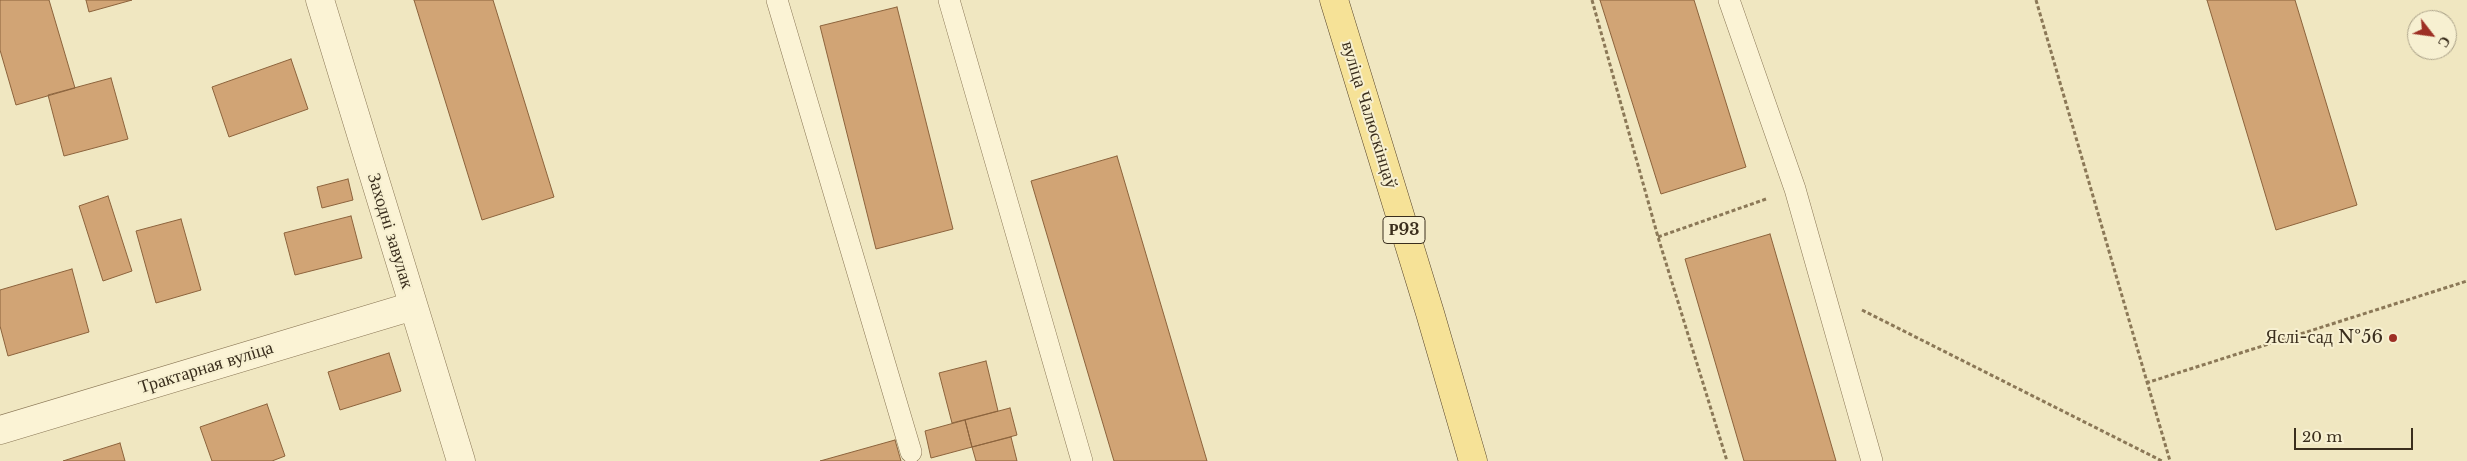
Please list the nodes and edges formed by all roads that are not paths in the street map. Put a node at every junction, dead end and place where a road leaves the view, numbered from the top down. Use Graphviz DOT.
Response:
graph roads {
  1 [pos="320,0"];
  2 [pos="777,0"];
  3 [pos="950,0"];
  4 [pos="1334,0"];
  5 [pos="1729,0"];
  6 [pos="413,306"];
  7 [pos="0,430"];
  8 [pos="911,452"];
  9 [pos="461,461"];
  10 [pos="1082,461"];
  11 [pos="1472,461"];
  12 [pos="1872,461"];
  1 -- 6 [label="street, Заходні завулак"];
  2 -- 8 [label="lane"];
  3 -- 10 [label="lane"];
  4 -- 11 [label="main road, вуліца Чалюскінцаў / Р93"];
  5 -- 12 [label="lane"];
  6 -- 7 [label="street, Трактарная вуліца"];
  6 -- 9 [label="street, Заходні завулак"];
}
